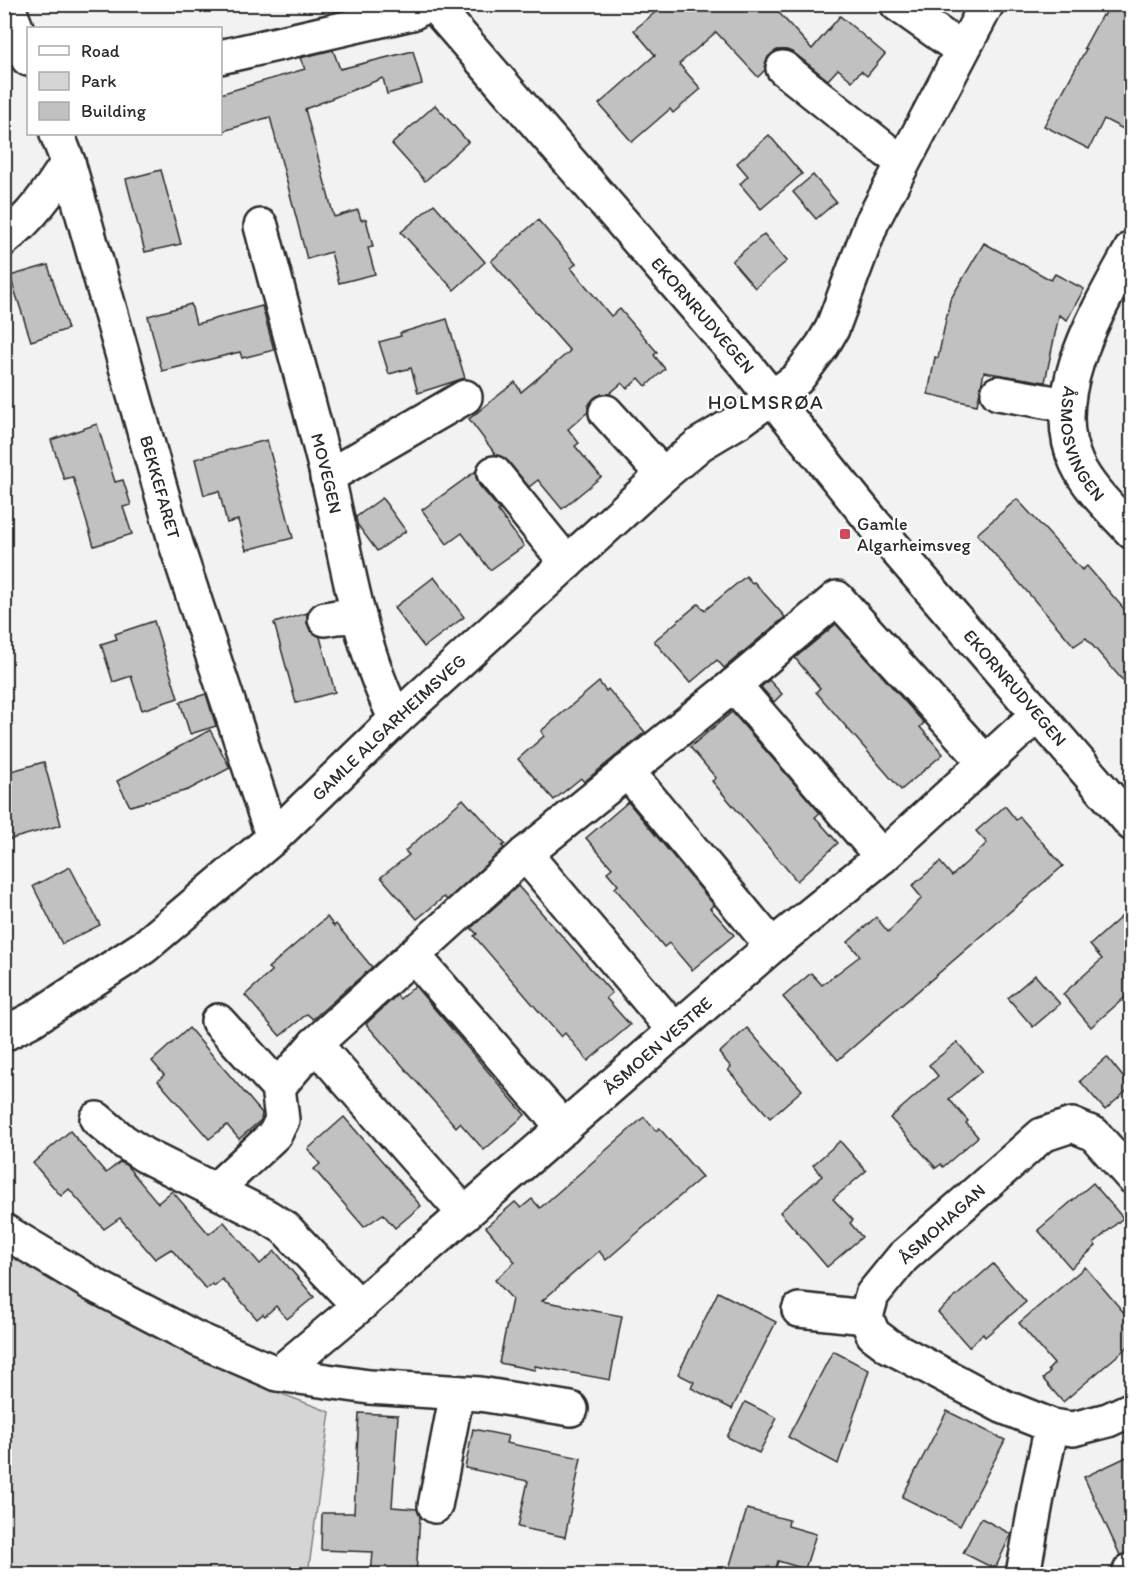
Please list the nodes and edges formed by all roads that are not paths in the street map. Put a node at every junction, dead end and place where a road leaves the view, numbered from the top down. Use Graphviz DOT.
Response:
graph roads {
  1 [pos="7,4"];
  2 [pos="429,4"];
  3 [pos="433,4"];
  4 [pos="897,4"];
  5 [pos="987,4"];
  6 [pos="962,50"];
  7 [pos="27,56"];
  8 [pos="222,57"];
  9 [pos="783,68"];
  10 [pos="62,148"];
  11 [pos="903,162"];
  12 [pos="261,226"];
  13 [pos="4,239"];
  14 [pos="1131,248"];
  15 [pos="1121,281"];
  16 [pos="998,393"];
  17 [pos="465,397"];
  18 [pos="772,398"];
  19 [pos="1067,405"];
  20 [pos="606,412"];
  21 [pos="494,473"];
  22 [pos="663,476"];
  23 [pos="327,477"];
  24 [pos="1131,532"];
  25 [pos="567,562"];
  26 [pos="359,616"];
  27 [pos="325,619"];
  28 [pos="734,685"];
  29 [pos="1038,714"];
  30 [pos="396,719"];
  31 [pos="985,762"];
  32 [pos="627,771"];
  33 [pos="1131,824"];
  34 [pos="273,838"];
  35 [pos="525,854"];
  36 [pos="882,857"];
  37 [pos="772,946"];
  38 [pos="413,955"];
  39 [pos="219,1021"];
  40 [pos="675,1031"];
  41 [pos="4,1034"];
  42 [pos="315,1044"];
  43 [pos="278,1087"];
  44 [pos="97,1119"];
  45 [pos="564,1128"];
  46 [pos="1131,1177"];
  47 [pos="215,1190"];
  48 [pos="465,1214"];
  49 [pos="4,1231"];
  50 [pos="359,1306"];
  51 [pos="799,1310"];
  52 [pos="866,1317"];
  53 [pos="278,1374"];
  54 [pos="457,1392"];
  55 [pos="571,1409"];
  56 [pos="1131,1409"];
  57 [pos="1052,1426"];
  58 [pos="435,1506"];
  59 [pos="1023,1575"];
  1 -- 7 [label="street"];
  2 -- 8 [label="street"];
  3 -- 18 [label="street, EKORNRUDVEGEN"];
  4 -- 6 [label="street"];
  5 -- 6 [label="street, GAMLE ALGARHEIMSVEG"];
  6 -- 11 [label="street, GAMLE ALGARHEIMSVEG"];
  9 -- 11 [label="street"];
  10 -- 13 [label="street"];
  10 -- 34 [label="street, BEKKEFARET"];
  11 -- 18 [label="street, GAMLE ALGARHEIMSVEG"];
  12 -- 23 [label="street, MOVEGEN"];
  14 -- 15 [label="street, ÅSMOSVINGEN"];
  15 -- 19 [label="street, ÅSMOSVINGEN"];
  16 -- 19 [label="street"];
  17 -- 23 [label="street"];
  18 -- 22 [label="street, GAMLE ALGARHEIMSVEG"];
  18 -- 29 [label="street, EKORNRUDVEGEN"];
  19 -- 24 [label="street, ÅSMOSVINGEN"];
  20 -- 22 [label="street"];
  21 -- 25 [label="street"];
  22 -- 25 [label="street, GAMLE ALGARHEIMSVEG"];
  23 -- 26 [label="street, MOVEGEN"];
  25 -- 30 [label="street, GAMLE ALGARHEIMSVEG"];
  26 -- 27 [label="street"];
  26 -- 30 [label="street, MOVEGEN"];
  28 -- 31 [label="street"];
  28 -- 32 [label="street"];
  28 -- 36 [label="street"];
  29 -- 31 [label="street, ÅSMOEN VESTRE"];
  29 -- 33 [label="street, EKORNRUDVEGEN"];
  30 -- 34 [label="street, GAMLE ALGARHEIMSVEG"];
  31 -- 36 [label="street, ÅSMOEN VESTRE"];
  32 -- 35 [label="street"];
  32 -- 37 [label="street"];
  34 -- 41 [label="street, GAMLE ALGARHEIMSVEG"];
  35 -- 38 [label="street"];
  35 -- 40 [label="street"];
  36 -- 37 [label="street, ÅSMOEN VESTRE"];
  37 -- 40 [label="street, ÅSMOEN VESTRE"];
  38 -- 42 [label="street"];
  38 -- 45 [label="street"];
  39 -- 43 [label="street"];
  40 -- 45 [label="street, ÅSMOEN VESTRE"];
  42 -- 43 [label="street"];
  42 -- 48 [label="street"];
  43 -- 47 [label="street"];
  44 -- 47 [label="street"];
  45 -- 48 [label="street, ÅSMOEN VESTRE"];
  46 -- 52 [label="street, ÅSMOHAGAN"];
  47 -- 50 [label="street"];
  48 -- 50 [label="street, ÅSMOEN VESTRE"];
  49 -- 53 [label="street"];
  50 -- 53 [label="street, ÅSMOEN VESTRE"];
  51 -- 52 [label="street"];
  52 -- 57 [label="street"];
  53 -- 54 [label="street"];
  54 -- 55 [label="street"];
  54 -- 58 [label="street"];
  56 -- 57 [label="street"];
  57 -- 59 [label="street"];
}
